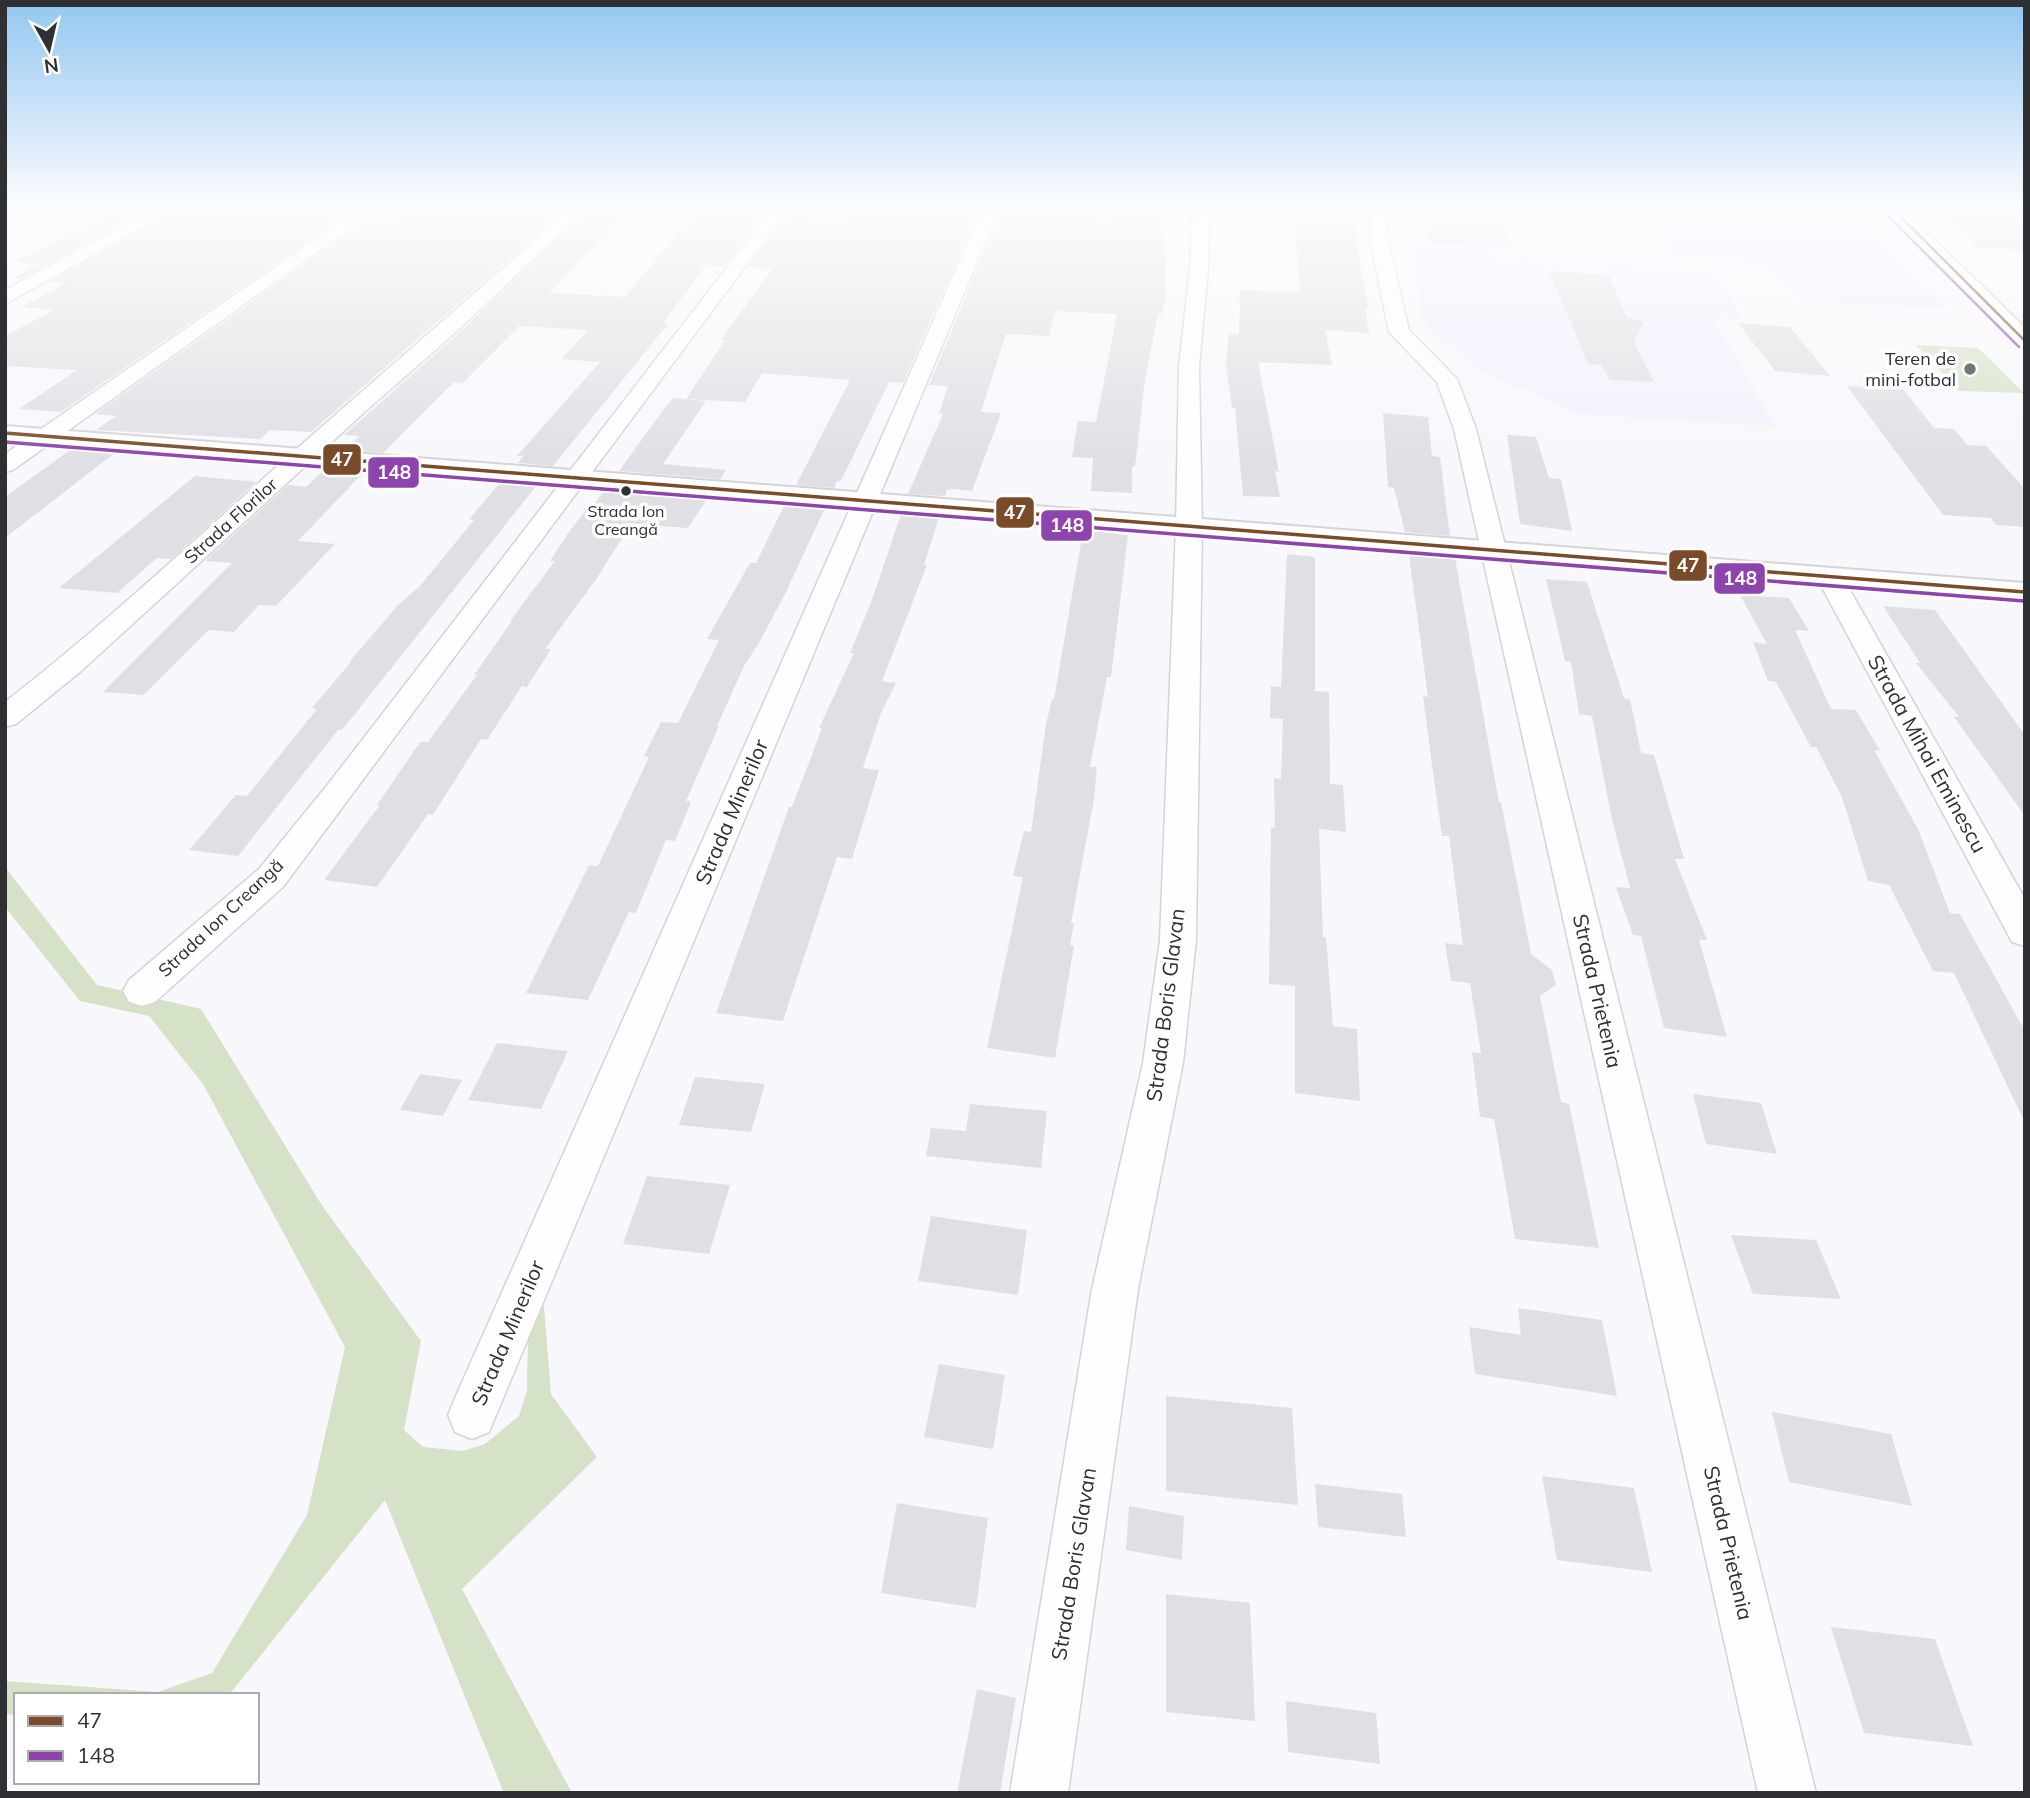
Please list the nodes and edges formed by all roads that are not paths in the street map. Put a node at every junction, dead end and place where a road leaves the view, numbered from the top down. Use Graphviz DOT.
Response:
graph roads {
  1 [pos="251,293"];
  2 [pos="487,293"];
  3 [pos="717,293"];
  4 [pos="955,293"];
  5 [pos="1197,293"];
  6 [pos="1391,293"];
  7 [pos="1977,293"];
  8 [pos="2025,341"];
  9 [pos="5,433"];
  10 [pos="47,437"];
  11 [pos="302,457"];
  12 [pos="5,465"];
  13 [pos="577,479"];
  14 [pos="866,501"];
  15 [pos="1189,527"];
  16 [pos="1495,551"];
  17 [pos="1829,576"];
  18 [pos="2025,592"];
  19 [pos="5,717"];
  20 [pos="2025,932"];
  21 [pos="142,991"];
  22 [pos="472,1415"];
  23 [pos="1039,1793"];
  24 [pos="1787,1793"];
  1 -- 10 [label="street"];
  2 -- 11 [label="street, Strada Florilor"];
  3 -- 13 [label="street, Strada Ion Creangă"];
  4 -- 14 [label="street, Strada Minerilor"];
  5 -- 15 [label="street, Strada Boris Glavan"];
  6 -- 16 [label="street, Strada Prietenia"];
  7 -- 8 [label="street"];
  9 -- 10 [label="street"];
  10 -- 11 [label="street"];
  10 -- 12 [label="street"];
  11 -- 13 [label="street"];
  11 -- 19 [label="street, Strada Florilor"];
  13 -- 14 [label="street"];
  13 -- 21 [label="street, Strada Ion Creangă"];
  14 -- 15 [label="street"];
  14 -- 22 [label="street, Strada Minerilor"];
  15 -- 16 [label="street"];
  15 -- 23 [label="street, Strada Boris Glavan"];
  16 -- 17 [label="street"];
  16 -- 24 [label="street, Strada Prietenia"];
  17 -- 18 [label="street"];
  17 -- 20 [label="street, Strada Mihai Eminescu"];
}
